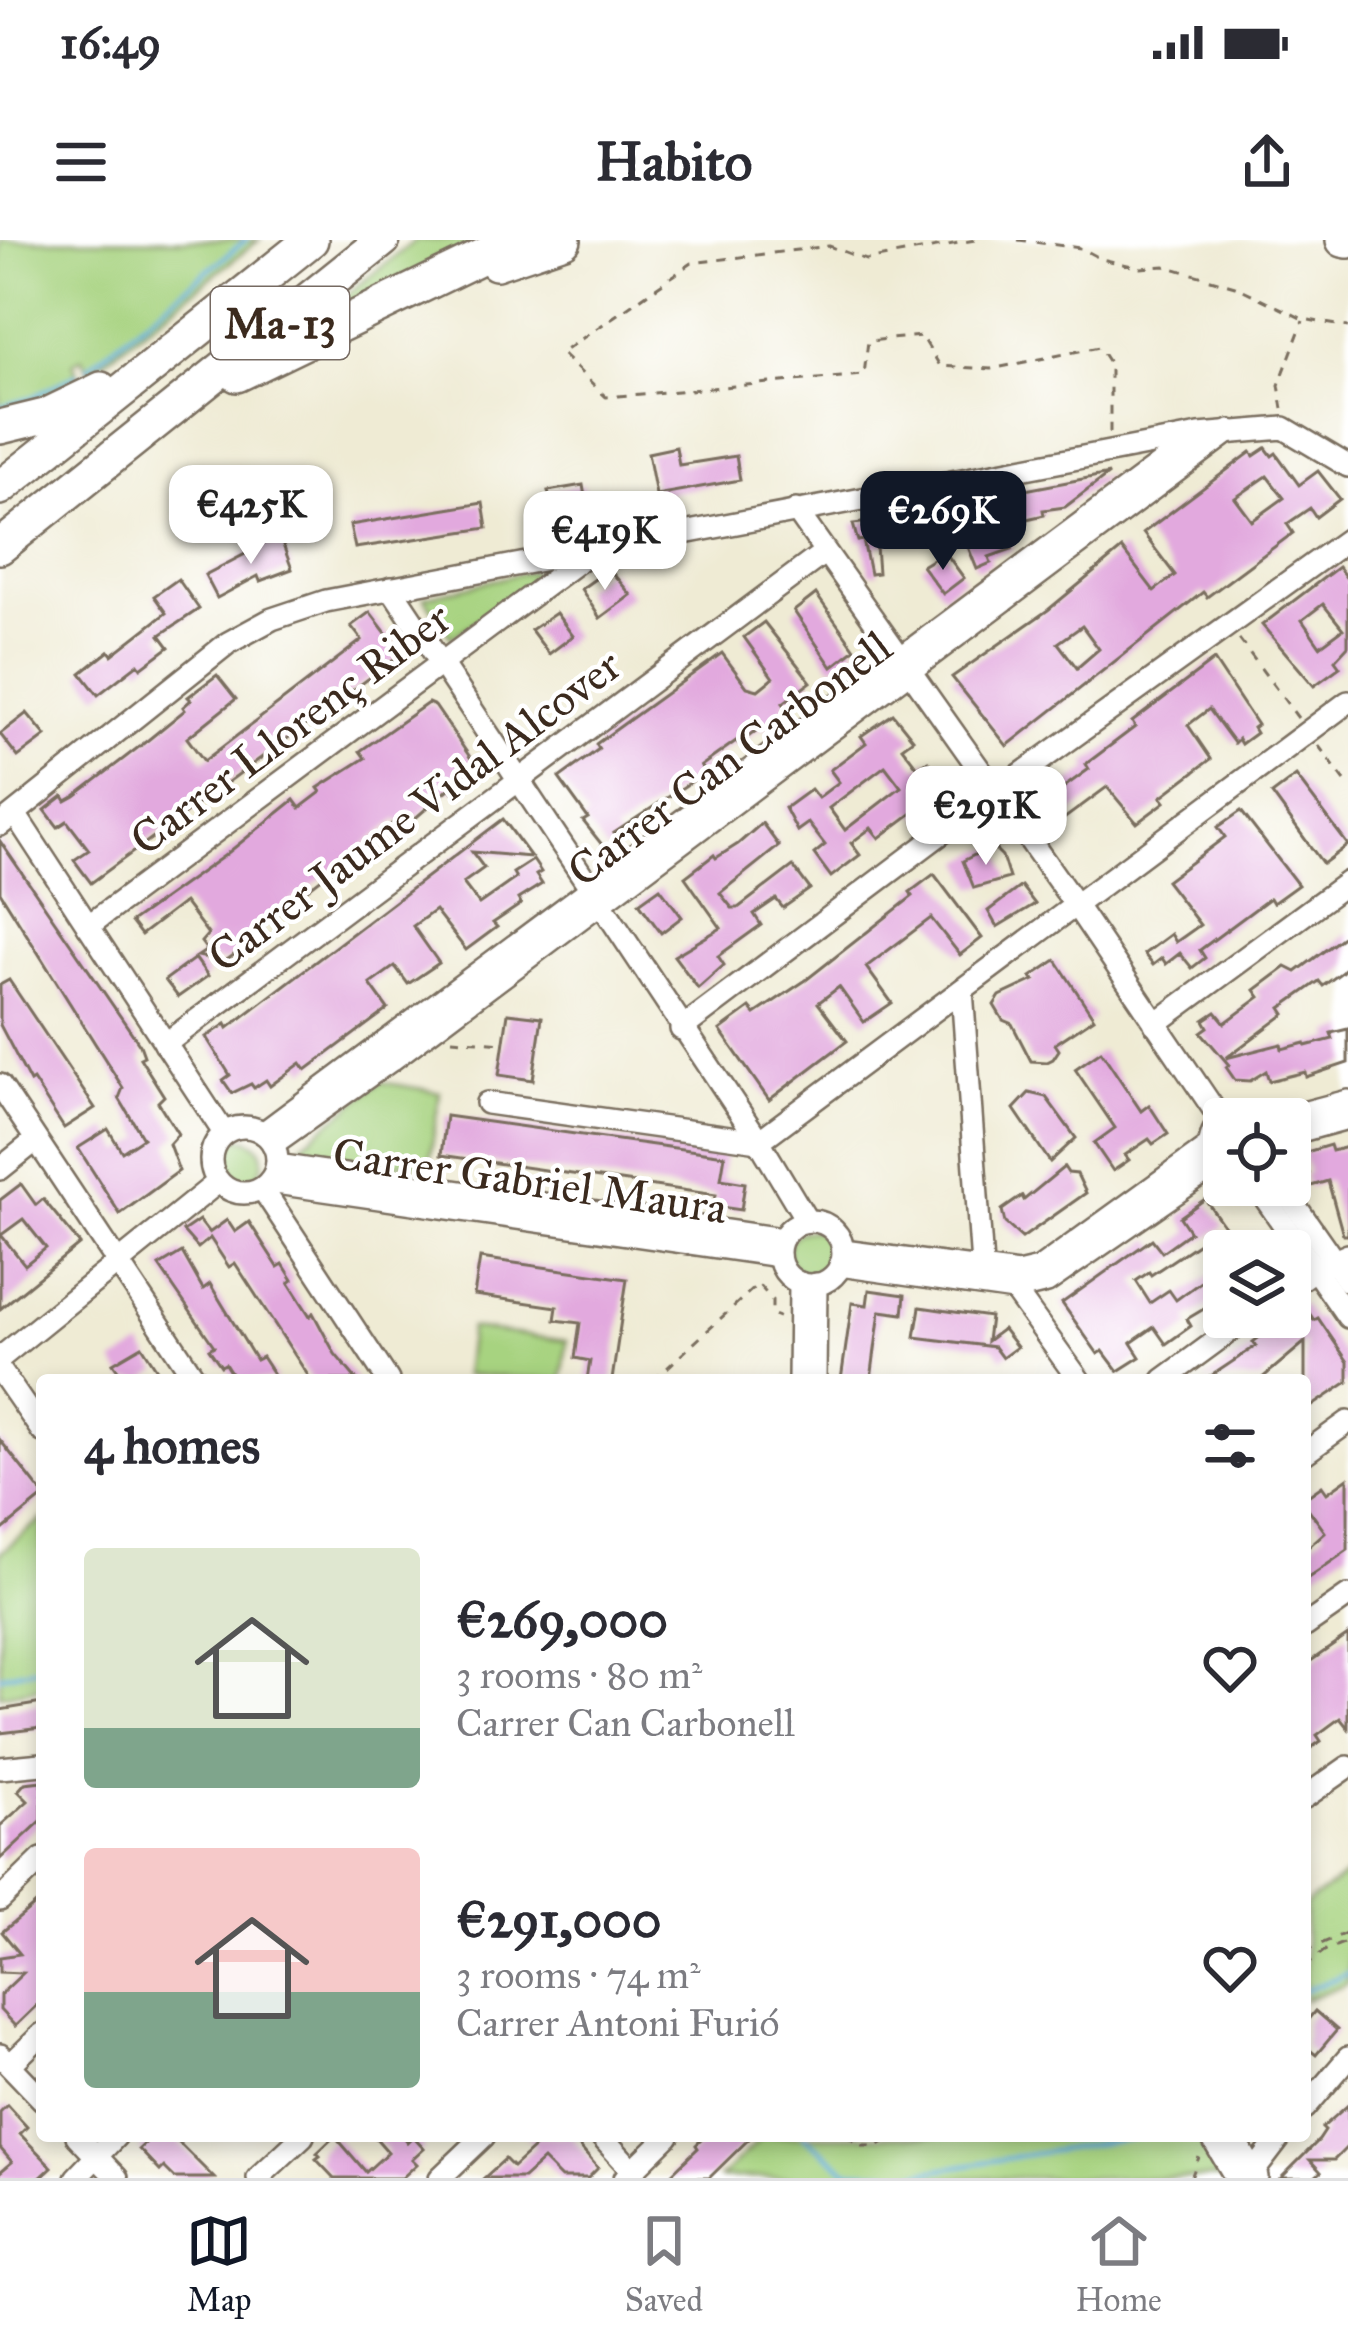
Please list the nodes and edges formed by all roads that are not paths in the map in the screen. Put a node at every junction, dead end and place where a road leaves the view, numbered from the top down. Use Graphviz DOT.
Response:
graph roads {
  1 [pos="311,240"];
  2 [pos="383,240"];
  3 [pos="516,240"];
  4 [pos="564,240"];
  5 [pos="388,304"];
  6 [pos="162,359"];
  7 [pos="177,406"];
  8 [pos="0,428"];
  9 [pos="1230,431"];
  10 [pos="1199,435"];
  11 [pos="1348,466"];
  12 [pos="0,488"];
  13 [pos="796,510"];
  14 [pos="1348,538"];
  15 [pos="0,547"];
  16 [pos="596,549"];
  17 [pos="825,551"];
  18 [pos="391,588"];
  19 [pos="440,664"];
  20 [pos="905,665"];
  21 [pos="1348,702"];
  22 [pos="518,781"];
  23 [pos="995,794"];
  24 [pos="8,819"];
  25 [pos="1348,882"];
  26 [pos="596,897"];
  27 [pos="1077,908"];
  28 [pos="88,926"];
  29 [pos="962,990"];
  30 [pos="1155,1024"];
  31 [pos="681,1029"];
  32 [pos="165,1044"];
  33 [pos="0,1085"];
  34 [pos="1206,1098"];
  35 [pos="1348,1101"];
  36 [pos="488,1103"];
  37 [pos="1311,1111"];
  38 [pos="1348,1118"];
  39 [pos="1311,1128"];
  40 [pos="224,1133"];
  41 [pos="759,1141"];
  42 [pos="35,1142"];
  43 [pos="269,1163"];
  44 [pos="0,1169"];
  45 [pos="1203,1170"];
  46 [pos="1203,1171"];
  47 [pos="218,1182"];
  48 [pos="1277,1206"];
  49 [pos="1295,1206"];
  50 [pos="807,1221"];
  51 [pos="781,1247"];
  52 [pos="842,1258"];
  53 [pos="1332,1261"];
  54 [pos="118,1263"];
  55 [pos="983,1277"];
  56 [pos="1348,1281"];
  57 [pos="808,1283"];
  58 [pos="1014,1290"];
  59 [pos="1348,1317"];
  60 [pos="1221,1338"];
  61 [pos="0,1358"];
  62 [pos="0,1370"];
  63 [pos="192,1374"];
  64 [pos="385,1374"];
  65 [pos="800,1374"];
  66 [pos="815,1374"];
  67 [pos="1075,1374"];
  68 [pos="1171,1374"];
  69 [pos="36,1422"];
  70 [pos="1348,1422"];
  71 [pos="1311,1449"];
  72 [pos="1348,1596"];
  73 [pos="1311,1622"];
  74 [pos="36,1765"];
  75 [pos="1348,1766"];
  76 [pos="0,1768"];
  77 [pos="1311,1793"];
  78 [pos="36,1865"];
  79 [pos="0,1900"];
  80 [pos="36,2038"];
  81 [pos="1348,2058"];
  82 [pos="5,2060"];
  83 [pos="36,2093"];
  84 [pos="1311,2101"];
  85 [pos="83,2142"];
  86 [pos="109,2142"];
  87 [pos="297,2142"];
  88 [pos="478,2142"];
  89 [pos="606,2142"];
  90 [pos="662,2142"];
  91 [pos="1235,2142"];
  92 [pos="1276,2142"];
  93 [pos="1206,2144"];
  94 [pos="95,2155"];
  95 [pos="629,2174"];
  96 [pos="1249,2177"];
  97 [pos="76,2178"];
  98 [pos="117,2178"];
  99 [pos="258,2178"];
  100 [pos="440,2178"];
  1 -- 6 [label="highway, Ma-13"];
  2 -- 7 [label="highway, Ma-13"];
  3 -- 5 [label="highway"];
  4 -- 5 [label="highway"];
  5 -- 7 [label="highway"];
  6 -- 8 [label="highway"];
  6 -- 12 [label="highway, Ma-13"];
  7 -- 15 [label="highway, Ma-13"];
  9 -- 10 [label="street"];
  9 -- 11 [label="street"];
  9 -- 20 [label="street, Carrer Can Carbonell"];
  10 -- 13 [label="street"];
  10 -- 20 [label="street"];
  13 -- 16 [label="street"];
  13 -- 17 [label="street"];
  14 -- 23 [label="street"];
  16 -- 18 [label="street"];
  16 -- 19 [label="street, Carrer Llorenç Riber"];
  17 -- 20 [label="street"];
  17 -- 22 [label="street, Carrer Jaume Vidal Alcover"];
  18 -- 19 [label="street"];
  18 -- 24 [label="street"];
  19 -- 22 [label="street"];
  19 -- 28 [label="street, Carrer Llorenç Riber"];
  20 -- 23 [label="street"];
  20 -- 26 [label="street, Carrer Can Carbonell"];
  21 -- 27 [label="street"];
  22 -- 26 [label="street"];
  22 -- 32 [label="street, Carrer Jaume Vidal Alcover"];
  23 -- 27 [label="street"];
  23 -- 31 [label="street"];
  24 -- 28 [label="street"];
  25 -- 30 [label="street"];
  26 -- 31 [label="street"];
  26 -- 43 [label="street"];
  26 -- 43 [label="street, Carrer Can Carbonell"];
  27 -- 29 [label="street"];
  27 -- 30 [label="street"];
  28 -- 32 [label="street"];
  29 -- 41 [label="street"];
  29 -- 55 [label="street"];
  30 -- 34 [label="street"];
  31 -- 41 [label="street"];
  32 -- 40 [label="street"];
  33 -- 42 [label="street"];
  35 -- 37 [label="street"];
  36 -- 41 [label="street"];
  38 -- 39 [label="street"];
  40 -- 43 [label="street"];
  40 -- 47 [label="street"];
  41 -- 50 [label="street"];
  42 -- 44 [label="street"];
  42 -- 54 [label="street"];
  43 -- 47 [label="street"];
  43 -- 51 [label="street, Carrer Gabriel Maura"];
  43 -- 64 [label="street"];
  45 -- 55 [label="street"];
  46 -- 58 [label="street"];
  47 -- 54 [label="street"];
  48 -- 53 [label="street"];
  49 -- 53 [label="street"];
  50 -- 51 [label="street"];
  50 -- 52 [label="street"];
  51 -- 57 [label="street"];
  52 -- 55 [label="street"];
  52 -- 57 [label="street"];
  53 -- 56 [label="street"];
  53 -- 59 [label="street"];
  54 -- 61 [label="street"];
  54 -- 63 [label="street"];
  55 -- 58 [label="street"];
  57 -- 65 [label="street"];
  57 -- 66 [label="street"];
  58 -- 67 [label="street"];
  60 -- 68 [label="street"];
  62 -- 69 [label="street"];
  70 -- 71 [label="street"];
  72 -- 73 [label="street"];
  74 -- 76 [label="street"];
  75 -- 77 [label="street"];
  78 -- 79 [label="street"];
  80 -- 82 [label="street"];
  81 -- 84 [label="street"];
  82 -- 83 [label="street"];
  85 -- 94 [label="street"];
  86 -- 94 [label="street"];
  87 -- 99 [label="street"];
  88 -- 100 [label="street"];
  89 -- 95 [label="street"];
  90 -- 95 [label="street"];
  91 -- 96 [label="street"];
  92 -- 96 [label="street"];
  93 -- 96 [label="street"];
  94 -- 97 [label="street"];
  94 -- 98 [label="street"];
}
